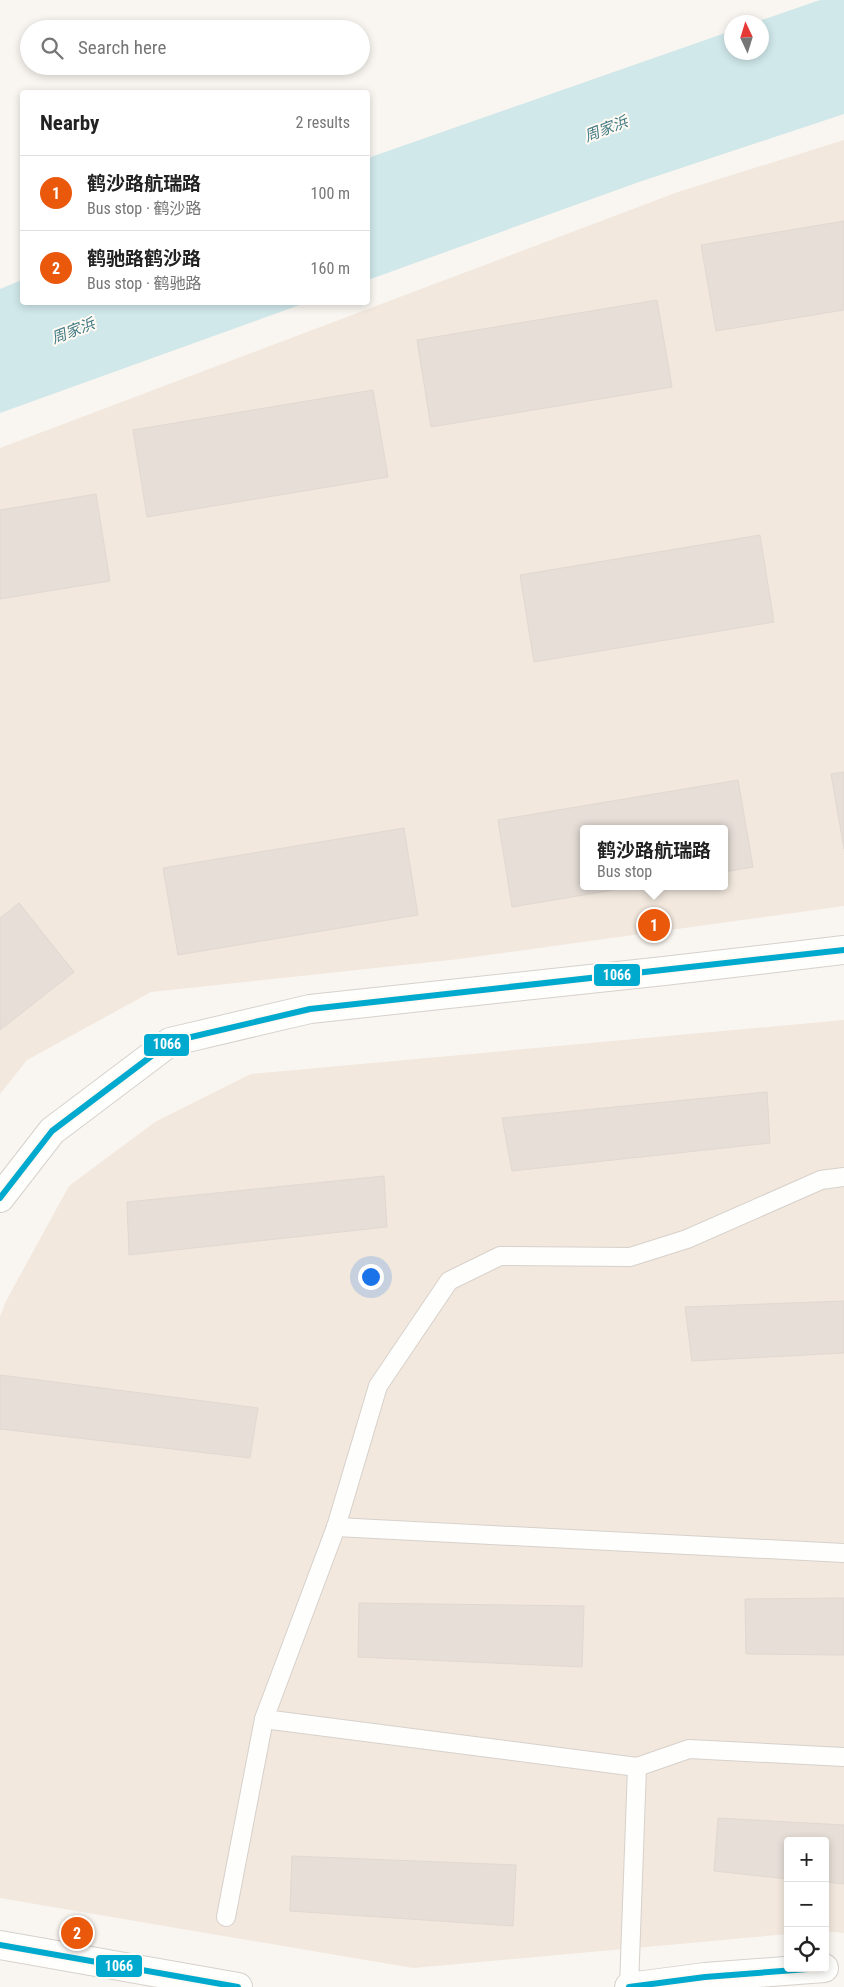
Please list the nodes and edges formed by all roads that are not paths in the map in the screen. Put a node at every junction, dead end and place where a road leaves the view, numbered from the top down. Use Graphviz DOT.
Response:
graph roads {
  1 [pos="844,950"];
  2 [pos="844,1178"];
  3 [pos="0,1198"];
  4 [pos="336,1527"];
  5 [pos="844,1553"];
  6 [pos="264,1719"];
  7 [pos="844,1757"];
  8 [pos="637,1767"];
  9 [pos="226,1917"];
  10 [pos="0,1945"];
  11 [pos="829,1968"];
  12 [pos="844,1970"];
  13 [pos="784,1971"];
  14 [pos="238,1987"];
  15 [pos="629,1987"];
  1 -- 3 [label="street"];
  2 -- 4 [label="lane"];
  4 -- 5 [label="lane"];
  4 -- 6 [label="lane"];
  6 -- 8 [label="lane"];
  6 -- 9 [label="lane"];
  7 -- 8 [label="lane"];
  8 -- 15 [label="lane"];
  10 -- 14 [label="street"];
  11 -- 12 [label="street"];
  13 -- 15 [label="street"];
}
